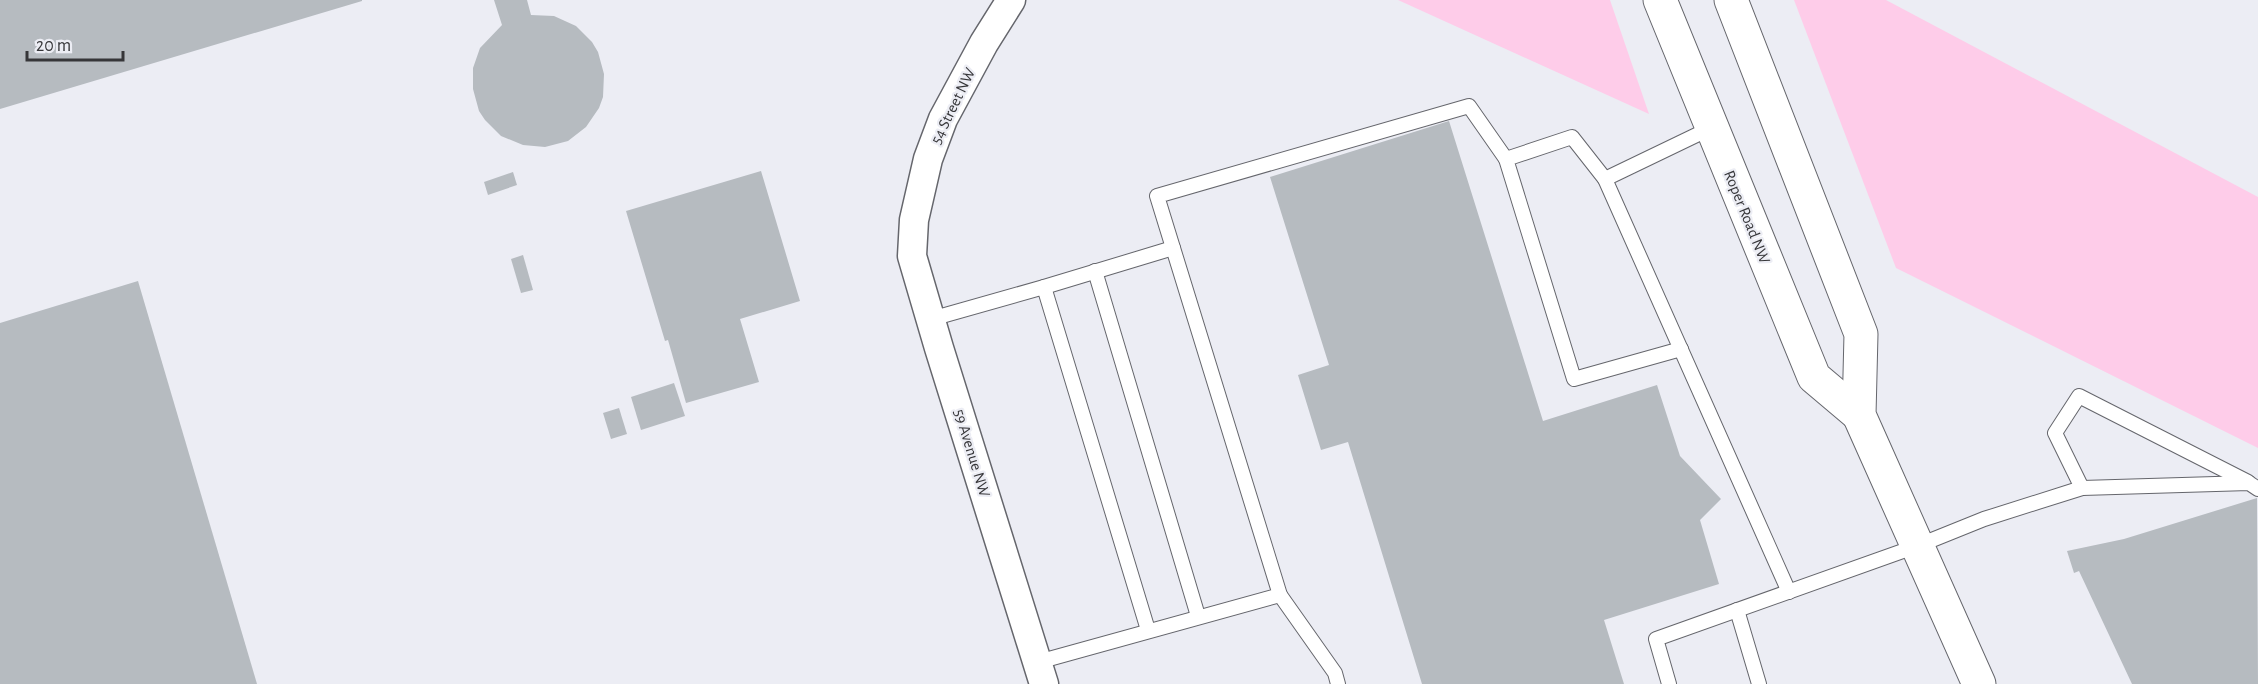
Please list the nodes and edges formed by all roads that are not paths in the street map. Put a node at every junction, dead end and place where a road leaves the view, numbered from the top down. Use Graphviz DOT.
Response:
graph roads {
  1 [pos="1011,0"];
  2 [pos="1660,0"];
  3 [pos="1731,0"];
  4 [pos="1711,128"];
  5 [pos="1506,159"];
  6 [pos="1605,179"];
  7 [pos="914,220"];
  8 [pos="1173,248"];
  9 [pos="1095,271"];
  10 [pos="1044,287"];
  11 [pos="931,318"];
  12 [pos="1681,349"];
  13 [pos="1859,415"];
  14 [pos="2254,486"];
  15 [pos="2082,488"];
  16 [pos="1917,546"];
  17 [pos="1789,592"];
  18 [pos="1280,595"];
  19 [pos="1737,610"];
  20 [pos="1198,616"];
  21 [pos="1148,630"];
  22 [pos="1041,673"];
  23 [pos="1338,684"];
  24 [pos="1669,684"];
  25 [pos="1760,684"];
  26 [pos="1979,684"];
  1 -- 7 [label="street, 54 Street NW"];
  2 -- 4 [label="main road, Roper Road NW"];
  3 -- 13 [label="main road, Roper Road NW"];
  4 -- 6 [label="lane"];
  4 -- 13 [label="main road, Roper Road NW"];
  5 -- 6 [label="lane"];
  5 -- 8 [label="lane"];
  5 -- 12 [label="lane"];
  6 -- 12 [label="lane"];
  7 -- 11 [label="street, 59 Avenue NW"];
  8 -- 9 [label="lane"];
  8 -- 18 [label="lane"];
  9 -- 10 [label="lane"];
  9 -- 20 [label="lane"];
  10 -- 11 [label="lane"];
  10 -- 21 [label="lane"];
  11 -- 22 [label="street, 59 Avenue NW"];
  12 -- 17 [label="lane"];
  13 -- 16 [label="main road, Roper Road NW"];
  14 -- 15 [label="lane"];
  14 -- 15 [label="lane"];
  15 -- 16 [label="lane"];
  16 -- 17 [label="lane"];
  16 -- 26 [label="main road, Roper Road NW"];
  17 -- 19 [label="lane"];
  18 -- 20 [label="lane"];
  18 -- 23 [label="lane"];
  19 -- 24 [label="lane"];
  19 -- 25 [label="lane"];
  20 -- 21 [label="lane"];
  21 -- 22 [label="lane"];
}
